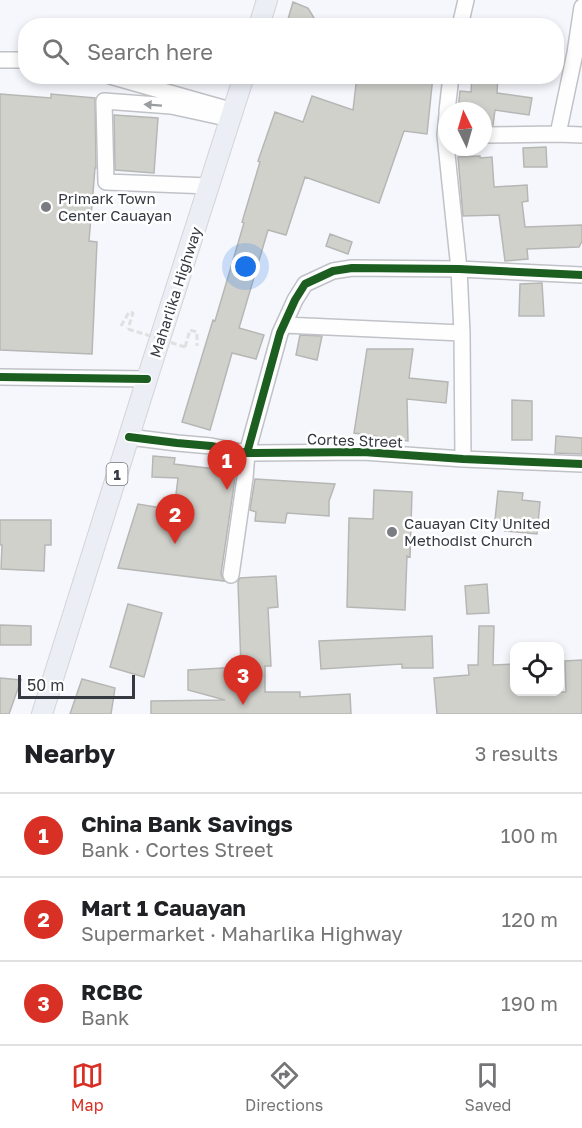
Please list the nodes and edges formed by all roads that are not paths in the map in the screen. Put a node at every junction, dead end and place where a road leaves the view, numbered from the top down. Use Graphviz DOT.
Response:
graph roads {
  1 [pos="267,0"];
  2 [pos="466,0"];
  3 [pos="582,7"];
  4 [pos="261,18"];
  5 [pos="462,18"];
  6 [pos="0,60"];
  7 [pos="18,60"];
  8 [pos="135,84"];
  9 [pos="242,84"];
  10 [pos="450,84"];
  11 [pos="448,102"];
  12 [pos="232,115"];
  13 [pos="558,134"];
  14 [pos="492,135"];
  15 [pos="582,135"];
  16 [pos="448,156"];
  17 [pos="209,186"];
  18 [pos="459,269"];
  19 [pos="582,275"];
  20 [pos="284,325"];
  21 [pos="462,333"];
  22 [pos="0,377"];
  23 [pos="147,379"];
  24 [pos="129,437"];
  25 [pos="247,453"];
  26 [pos="463,459"];
  27 [pos="582,464"];
  28 [pos="231,575"];
  29 [pos="42,714"];
  1 -- 4 [label="main road"];
  2 -- 5 [label="street"];
  3 -- 13 [label="street"];
  6 -- 7 [label="street"];
  8 -- 12 [label="street"];
  9 -- 12 [label="main road, Maharlika Highway / 1"];
  10 -- 11 [label="street"];
  12 -- 17 [label="main road, Maharlika Highway / 1"];
  12 -- 17 [label="street, one-way"];
  13 -- 14 [label="street"];
  13 -- 15 [label="street"];
  16 -- 18 [label="street"];
  17 -- 23 [label="main road, Maharlika Highway / 1"];
  18 -- 19 [label="street"];
  18 -- 20 [label="street"];
  18 -- 21 [label="street"];
  20 -- 21 [label="street"];
  20 -- 25 [label="street"];
  21 -- 26 [label="street"];
  22 -- 23 [label="street"];
  23 -- 24 [label="main road, Maharlika Highway / 1"];
  24 -- 25 [label="street, Cortes Street"];
  24 -- 29 [label="main road, Maharlika Highway / 1"];
  25 -- 26 [label="street, Cortes Street"];
  25 -- 28 [label="street"];
  26 -- 27 [label="street, Cortes Street"];
}
